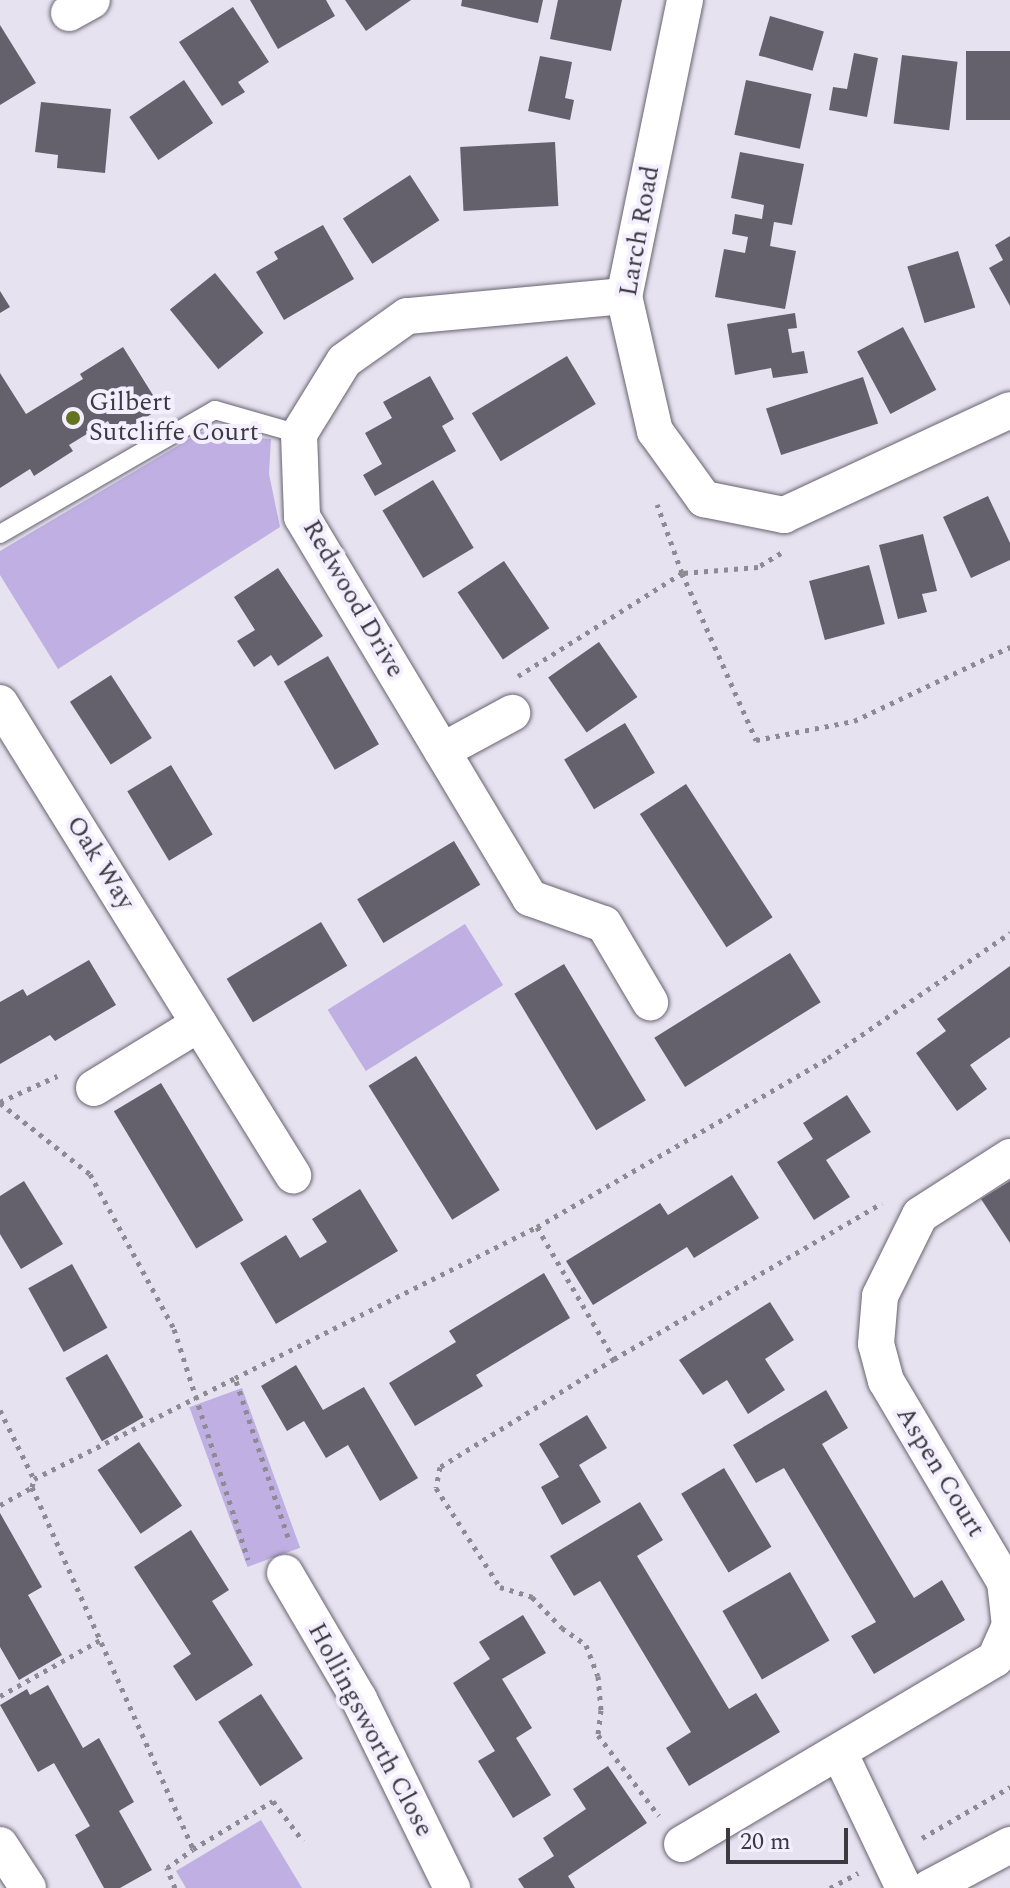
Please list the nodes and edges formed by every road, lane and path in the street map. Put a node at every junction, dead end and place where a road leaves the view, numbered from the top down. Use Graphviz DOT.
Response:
graph roads {
  1 [pos="685,0"];
  2 [pos="624,296"];
  3 [pos="1010,410"];
  4 [pos="299,434"];
  5 [pos="0,534"];
  6 [pos="785,551"];
  7 [pos="682,573"];
  8 [pos="1010,647"];
  9 [pos="0,703"];
  10 [pos="512,713"];
  11 [pos="442,751"];
  12 [pos="1010,933"];
  13 [pos="650,1002"];
  14 [pos="199,1024"];
  15 [pos="94,1088"];
  16 [pos="0,1103"];
  17 [pos="1010,1157"];
  18 [pos="293,1175"];
  19 [pos="920,1215"];
  20 [pos="537,1227"];
  21 [pos="614,1359"];
  22 [pos="235,1378"];
  23 [pos="194,1399"];
  24 [pos="0,1410"];
  25 [pos="34,1479"];
  26 [pos="32,1487"];
  27 [pos="0,1505"];
  28 [pos="285,1573"];
  29 [pos="100,1640"];
  30 [pos="0,1696"];
  31 [pos="839,1752"];
  32 [pos="303,1841"];
  33 [pos="682,1844"];
  34 [pos="0,1845"];
  35 [pos="1010,1845"];
  36 [pos="193,1849"];
  37 [pos="28,1888"];
  38 [pos="175,1888"];
  39 [pos="452,1888"];
  40 [pos="904,1888"];
  41 [pos="929,1888"];
  1 -- 2 [label="street, Larch Road"];
  2 -- 3 [label="street, Larch Road"];
  2 -- 4 [label="street"];
  4 -- 5 [label="lane"];
  4 -- 11 [label="street, Redwood Drive"];
  6 -- 7 [label="path"];
  7 -- 8 [label="path"];
  7 -- 10 [label="path"];
  9 -- 14 [label="street, Oak Way"];
  10 -- 11 [label="street"];
  11 -- 13 [label="street, Redwood Drive"];
  12 -- 20 [label="path"];
  14 -- 15 [label="street"];
  14 -- 18 [label="street, Oak Way"];
  15 -- 16 [label="path"];
  16 -- 23 [label="path"];
  17 -- 19 [label="street"];
  19 -- 21 [label="path"];
  19 -- 31 [label="street, Aspen Court"];
  20 -- 21 [label="path"];
  20 -- 22 [label="path"];
  21 -- 33 [label="path"];
  22 -- 23 [label="path"];
  22 -- 28 [label="path"];
  23 -- 25 [label="path"];
  23 -- 28 [label="path"];
  24 -- 25 [label="path"];
  25 -- 26 [label="path"];
  26 -- 27 [label="path"];
  26 -- 29 [label="path"];
  28 -- 39 [label="street, Hollingsworth Close"];
  29 -- 30 [label="path"];
  29 -- 36 [label="path"];
  31 -- 33 [label="street, Aspen Court"];
  31 -- 40 [label="street"];
  32 -- 36 [label="path"];
  34 -- 37 [label="street"];
  35 -- 41 [label="street"];
  36 -- 38 [label="path"];
}
